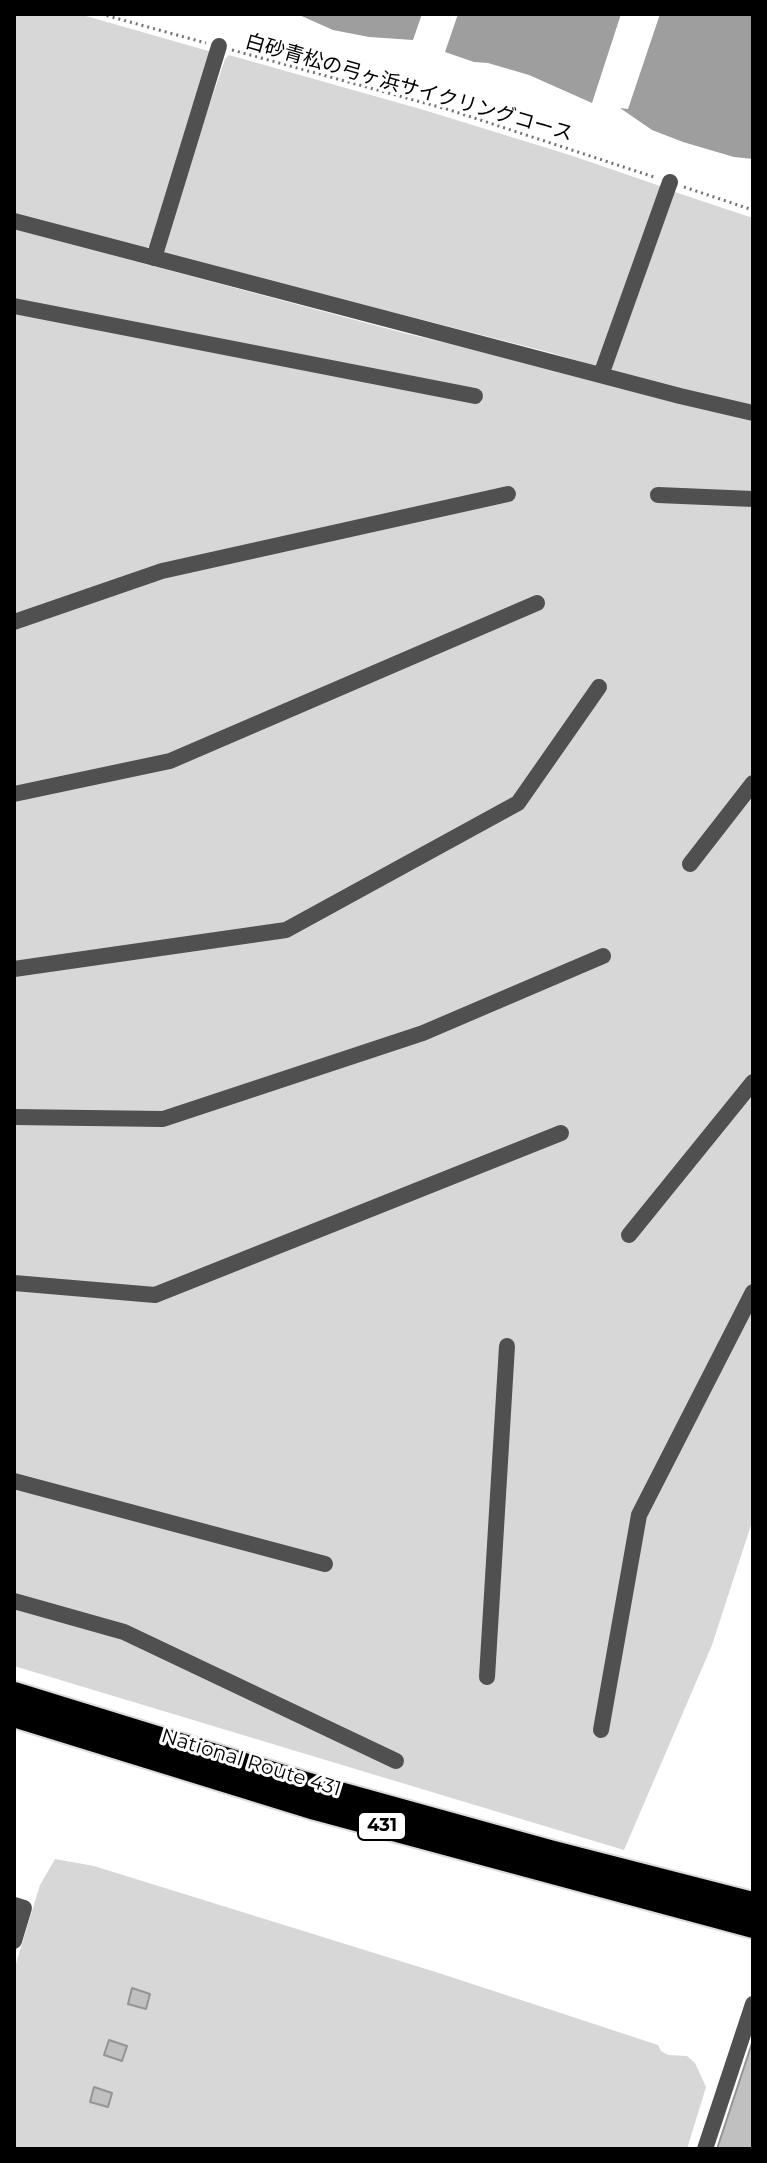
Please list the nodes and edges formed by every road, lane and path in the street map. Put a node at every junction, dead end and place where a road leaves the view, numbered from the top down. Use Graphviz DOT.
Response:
graph roads {
  1 [pos="101,14"];
  2 [pos="219,46"];
  3 [pos="670,182"];
  4 [pos="753,210"];
  5 [pos="14,221"];
  6 [pos="154,258"];
  7 [pos="14,306"];
  8 [pos="601,375"];
  9 [pos="475,396"];
  10 [pos="753,413"];
  11 [pos="508,494"];
  12 [pos="658,495"];
  13 [pos="753,499"];
  14 [pos="537,603"];
  15 [pos="14,622"];
  16 [pos="599,687"];
  17 [pos="753,783"];
  18 [pos="14,794"];
  19 [pos="690,864"];
  20 [pos="603,956"];
  21 [pos="14,969"];
  22 [pos="753,1082"];
  23 [pos="14,1117"];
  24 [pos="561,1133"];
  25 [pos="629,1235"];
  26 [pos="14,1283"];
  27 [pos="753,1292"];
  28 [pos="507,1346"];
  29 [pos="14,1481"];
  30 [pos="325,1564"];
  31 [pos="14,1601"];
  32 [pos="487,1677"];
  33 [pos="14,1694"];
  34 [pos="14,1715"];
  35 [pos="601,1730"];
  36 [pos="396,1761"];
  37 [pos="753,1904"];
  38 [pos="14,1905"];
  39 [pos="753,1926"];
  40 [pos="14,1941"];
  41 [pos="753,2004"];
  42 [pos="705,2149"];
  1 -- 2 [label="path, 白砂青松の弓ヶ浜サイクリングコース"];
  2 -- 3 [label="path, 白砂青松の弓ヶ浜サイクリングコース"];
  2 -- 6 [label="street"];
  3 -- 4 [label="path, 白砂青松の弓ヶ浜サイクリングコース"];
  3 -- 8 [label="street"];
  5 -- 6 [label="street"];
  6 -- 8 [label="street"];
  7 -- 9 [label="street"];
  8 -- 10 [label="street"];
  11 -- 15 [label="street"];
  12 -- 13 [label="street"];
  14 -- 18 [label="street"];
  16 -- 21 [label="street"];
  17 -- 19 [label="street"];
  20 -- 23 [label="street"];
  22 -- 25 [label="street"];
  24 -- 26 [label="street"];
  27 -- 35 [label="street"];
  28 -- 32 [label="street"];
  29 -- 30 [label="street"];
  31 -- 36 [label="street"];
  33 -- 37 [label="highway, National Route 431 / 431"];
  34 -- 39 [label="highway, National Route 431 / 431"];
  38 -- 40 [label="street"];
  41 -- 42 [label="street"];
}
